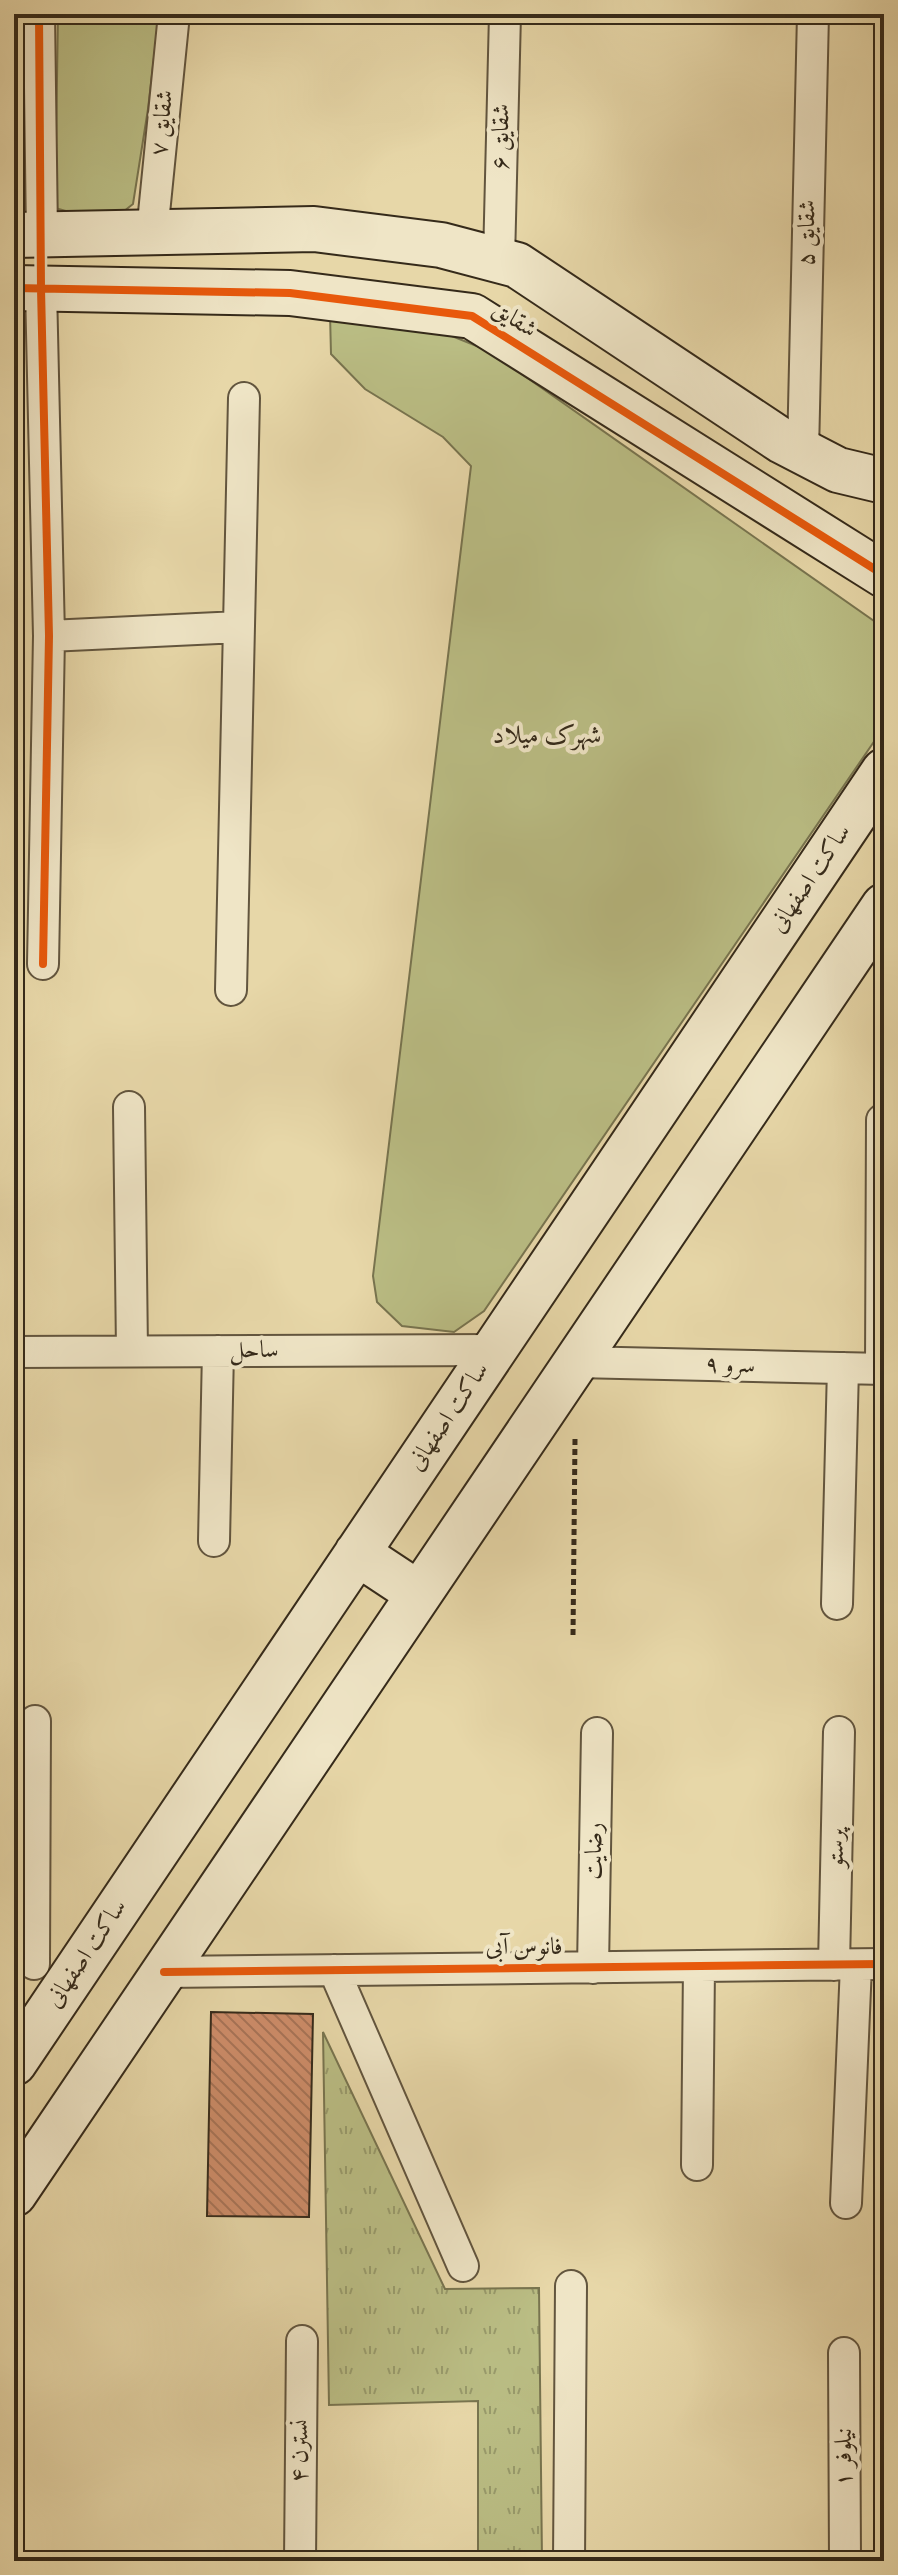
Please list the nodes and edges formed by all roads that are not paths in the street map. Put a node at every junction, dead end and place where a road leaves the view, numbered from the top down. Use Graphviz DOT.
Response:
graph roads {
  1 [pos="39,14"];
  2 [pos="174,14"];
  3 [pos="505,14"];
  4 [pos="813,14"];
  5 [pos="152,233"];
  6 [pos="28,235"];
  7 [pos="499,260"];
  8 [pos="28,289"];
  9 [pos="244,398"];
  10 [pos="803,452"];
  11 [pos="884,481"];
  12 [pos="884,575"];
  13 [pos="239,627"];
  14 [pos="49,636"];
  15 [pos="884,771"];
  16 [pos="884,906"];
  17 [pos="43,964"];
  18 [pos="231,990"];
  19 [pos="129,1107"];
  20 [pos="882,1120"];
  21 [pos="494,1350"];
  22 [pos="132,1351"];
  23 [pos="218,1351"];
  24 [pos="14,1352"];
  25 [pos="576,1362"];
  26 [pos="843,1368"];
  27 [pos="883,1369"];
  28 [pos="214,1541"];
  29 [pos="357,1553"];
  30 [pos="419,1594"];
  31 [pos="837,1604"];
  32 [pos="35,1721"];
  33 [pos="839,1732"];
  34 [pos="597,1733"];
  35 [pos="24,1964"];
  36 [pos="80,1964"];
  37 [pos="858,1965"];
  38 [pos="699,1966"];
  39 [pos="593,1968"];
  40 [pos="334,1970"];
  41 [pos="164,1972"];
  42 [pos="14,2063"];
  43 [pos="697,2165"];
  44 [pos="14,2194"];
  45 [pos="846,2203"];
  46 [pos="463,2266"];
  47 [pos="571,2286"];
  48 [pos="302,2341"];
  49 [pos="844,2353"];
  50 [pos="300,2561"];
  51 [pos="569,2561"];
  52 [pos="845,2561"];
  1 -- 6 [label="street"];
  2 -- 5 [label="street, شقایق ۷"];
  3 -- 7 [label="street, شقایق ۶"];
  4 -- 10 [label="street, شقایق ۵"];
  5 -- 6 [label="main road, شقایق"];
  5 -- 7 [label="main road, شقایق"];
  6 -- 8 [label="main road"];
  7 -- 10 [label="main road, شقایق"];
  8 -- 12 [label="main road, شقایق"];
  8 -- 14 [label="street"];
  9 -- 13 [label="street"];
  10 -- 11 [label="main road, شقایق"];
  13 -- 14 [label="street"];
  13 -- 18 [label="street"];
  14 -- 17 [label="street"];
  15 -- 21 [label="main road, ساکت اصفهانی"];
  16 -- 25 [label="main road"];
  19 -- 22 [label="street"];
  20 -- 27 [label="street"];
  21 -- 23 [label="street, ساحل"];
  21 -- 29 [label="main road, ساکت اصفهانی"];
  22 -- 23 [label="street, ساحل"];
  22 -- 24 [label="street, ساحل"];
  23 -- 28 [label="street"];
  25 -- 26 [label="street, سرو ۹"];
  25 -- 30 [label="main road"];
  26 -- 27 [label="street, سرو ۹"];
  26 -- 31 [label="street"];
  29 -- 30 [label="main road"];
  29 -- 36 [label="main road, ساکت اصفهانی"];
  30 -- 41 [label="main road"];
  32 -- 35 [label="street"];
  33 -- 37 [label="street, پرستو"];
  34 -- 39 [label="street, رضایت"];
  35 -- 36 [label="street"];
  36 -- 42 [label="main road, ساکت اصفهانی"];
  37 -- 38 [label="street, فانوس آبی"];
  37 -- 45 [label="street, پرستو"];
  38 -- 39 [label="street, فانوس آبی"];
  38 -- 43 [label="street"];
  39 -- 40 [label="street, فانوس آبی"];
  40 -- 41 [label="street, فانوس آبی"];
  40 -- 46 [label="street"];
  41 -- 44 [label="main road"];
  47 -- 51 [label="street"];
  48 -- 50 [label="street, نسترن ۴"];
  49 -- 52 [label="street, نیلوفر ۱"];
}
